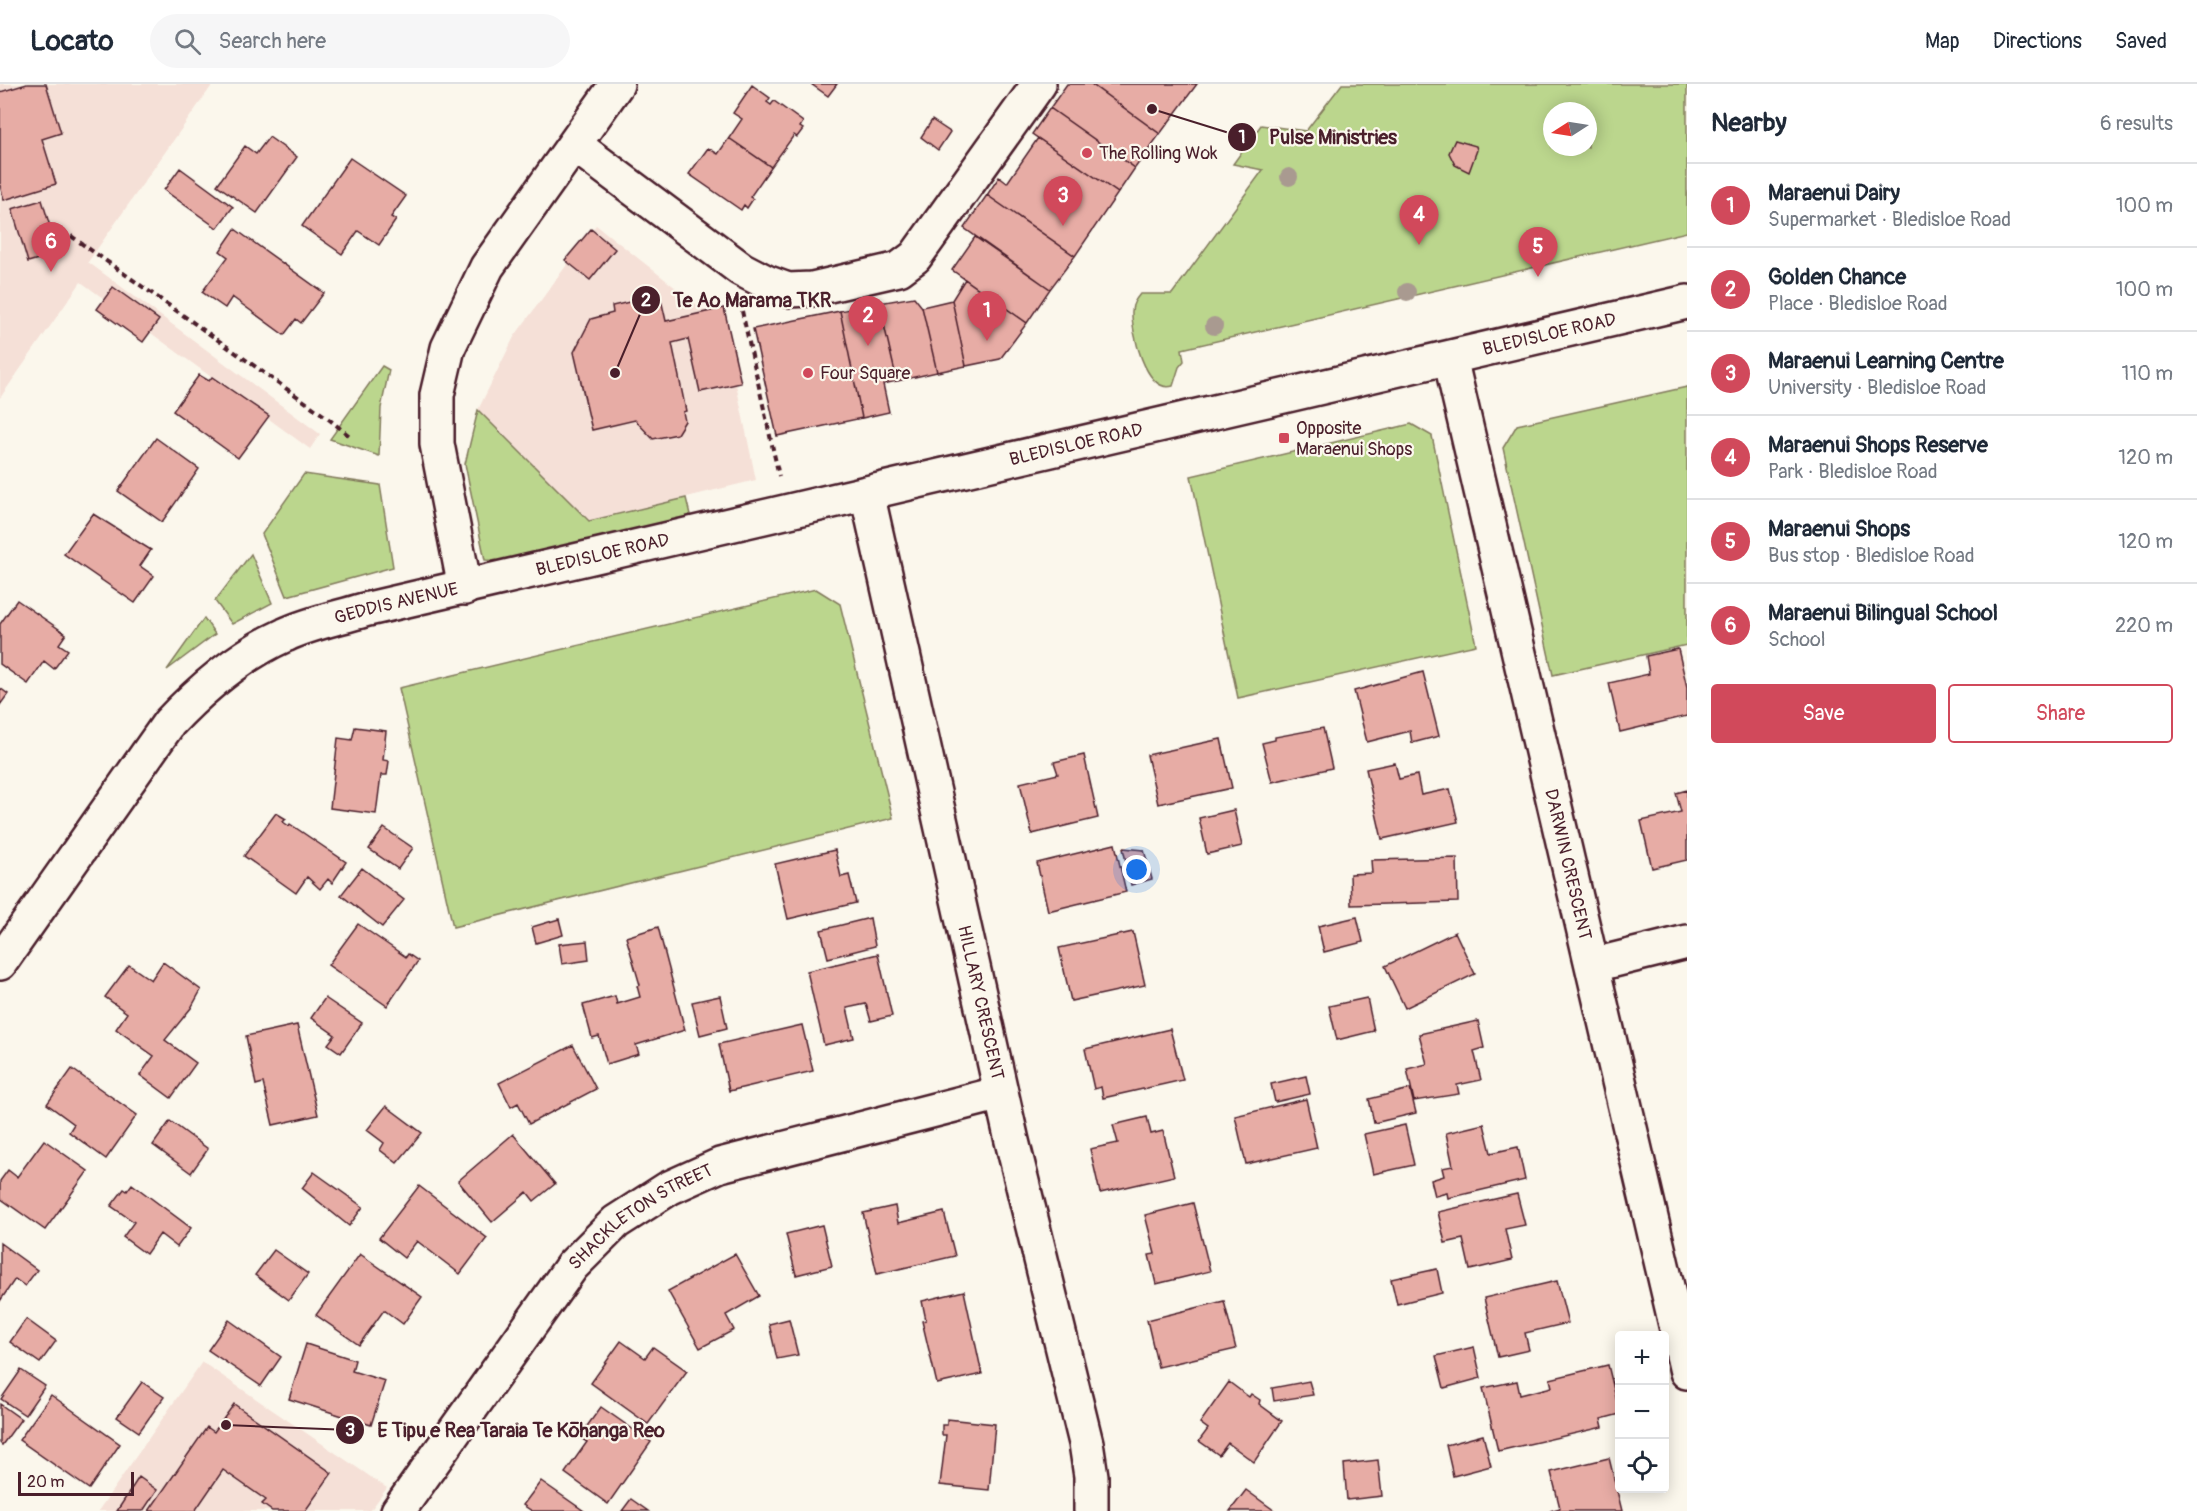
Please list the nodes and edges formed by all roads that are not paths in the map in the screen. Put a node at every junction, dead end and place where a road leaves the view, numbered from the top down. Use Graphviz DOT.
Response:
graph roads {
  1 [pos="617,84"];
  2 [pos="1039,84"];
  3 [pos="575,145"];
  4 [pos="1687,302"];
  5 [pos="1450,358"];
  6 [pos="867,493"];
  7 [pos="465,588"];
  8 [pos="1687,942"];
  9 [pos="0,963"];
  10 [pos="1594,964"];
  11 [pos="1001,1093"];
  12 [pos="1687,1372"];
  13 [pos="398,1511"];
  14 [pos="1091,1511"];
  1 -- 3 [label="street, GEDDIS AVENUE"];
  2 -- 3 [label="street"];
  3 -- 7 [label="street, GEDDIS AVENUE"];
  4 -- 5 [label="street, BLEDISLOE ROAD"];
  5 -- 6 [label="street, BLEDISLOE ROAD"];
  5 -- 10 [label="street, DARWIN CRESCENT"];
  6 -- 7 [label="street, BLEDISLOE ROAD"];
  6 -- 11 [label="street, HILLARY CRESCENT"];
  7 -- 9 [label="street, GEDDIS AVENUE"];
  8 -- 10 [label="street"];
  10 -- 12 [label="street, DARWIN CRESCENT"];
  11 -- 13 [label="street, SHACKLETON STREET"];
  11 -- 14 [label="street, HILLARY CRESCENT"];
}
